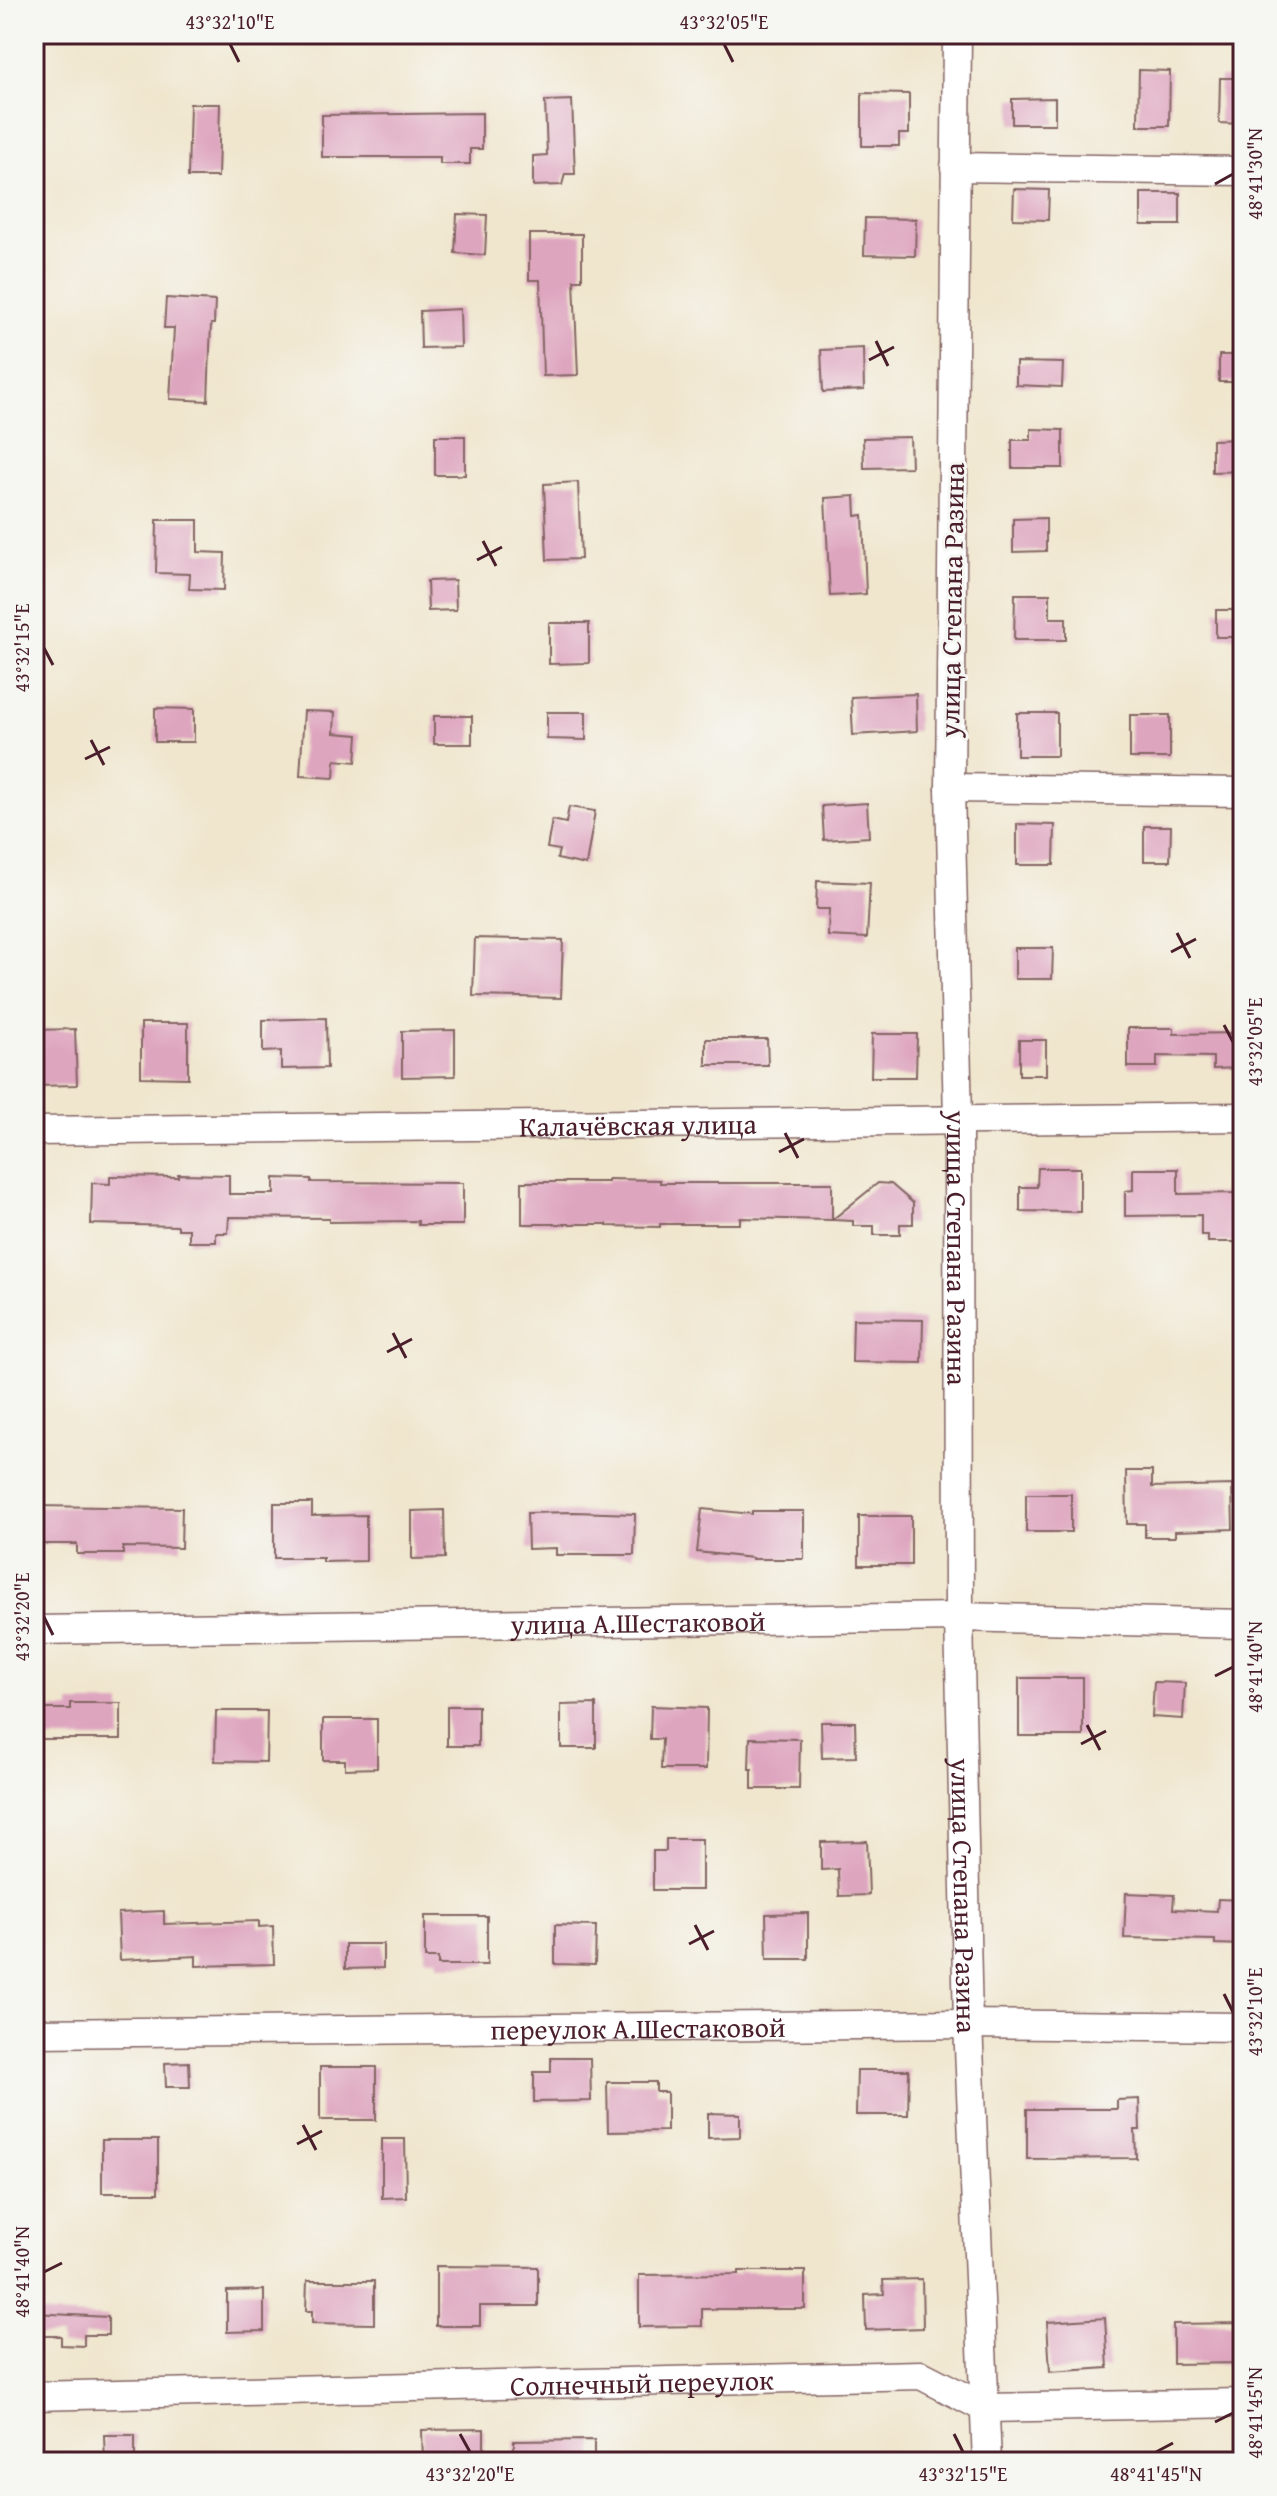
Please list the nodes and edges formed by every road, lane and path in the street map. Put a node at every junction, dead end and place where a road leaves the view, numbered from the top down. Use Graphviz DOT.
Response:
graph roads {
  1 [pos="957,34"];
  2 [pos="955,167"];
  3 [pos="1243,171"];
  4 [pos="950,788"];
  5 [pos="1243,792"];
  6 [pos="1243,1117"];
  7 [pos="958,1119"];
  8 [pos="34,1131"];
  9 [pos="959,1617"];
  10 [pos="1243,1624"];
  11 [pos="34,1630"];
  12 [pos="968,2024"];
  13 [pos="1243,2027"];
  14 [pos="34,2033"];
  15 [pos="34,2396"];
  16 [pos="1243,2403"];
  17 [pos="985,2408"];
  18 [pos="987,2462"];
  1 -- 2 [label="street, улица Степана Разина"];
  2 -- 3 [label="street"];
  2 -- 4 [label="street, улица Степана Разина"];
  4 -- 5 [label="street"];
  4 -- 7 [label="street, улица Степана Разина"];
  6 -- 7 [label="street, Калачёвская улица"];
  7 -- 8 [label="street, Калачёвская улица"];
  7 -- 9 [label="street, улица Степана Разина"];
  9 -- 10 [label="street, улица А.Шестаковой"];
  9 -- 11 [label="street, улица А.Шестаковой"];
  9 -- 12 [label="street, улица Степана Разина"];
  12 -- 13 [label="street, переулок А.Шестаковой"];
  12 -- 14 [label="street, переулок А.Шестаковой"];
  12 -- 17 [label="street, улица Степана Разина"];
  15 -- 17 [label="street, Солнечный переулок"];
  16 -- 17 [label="street, Солнечный переулок"];
  17 -- 18 [label="street, улица Степана Разина"];
}
